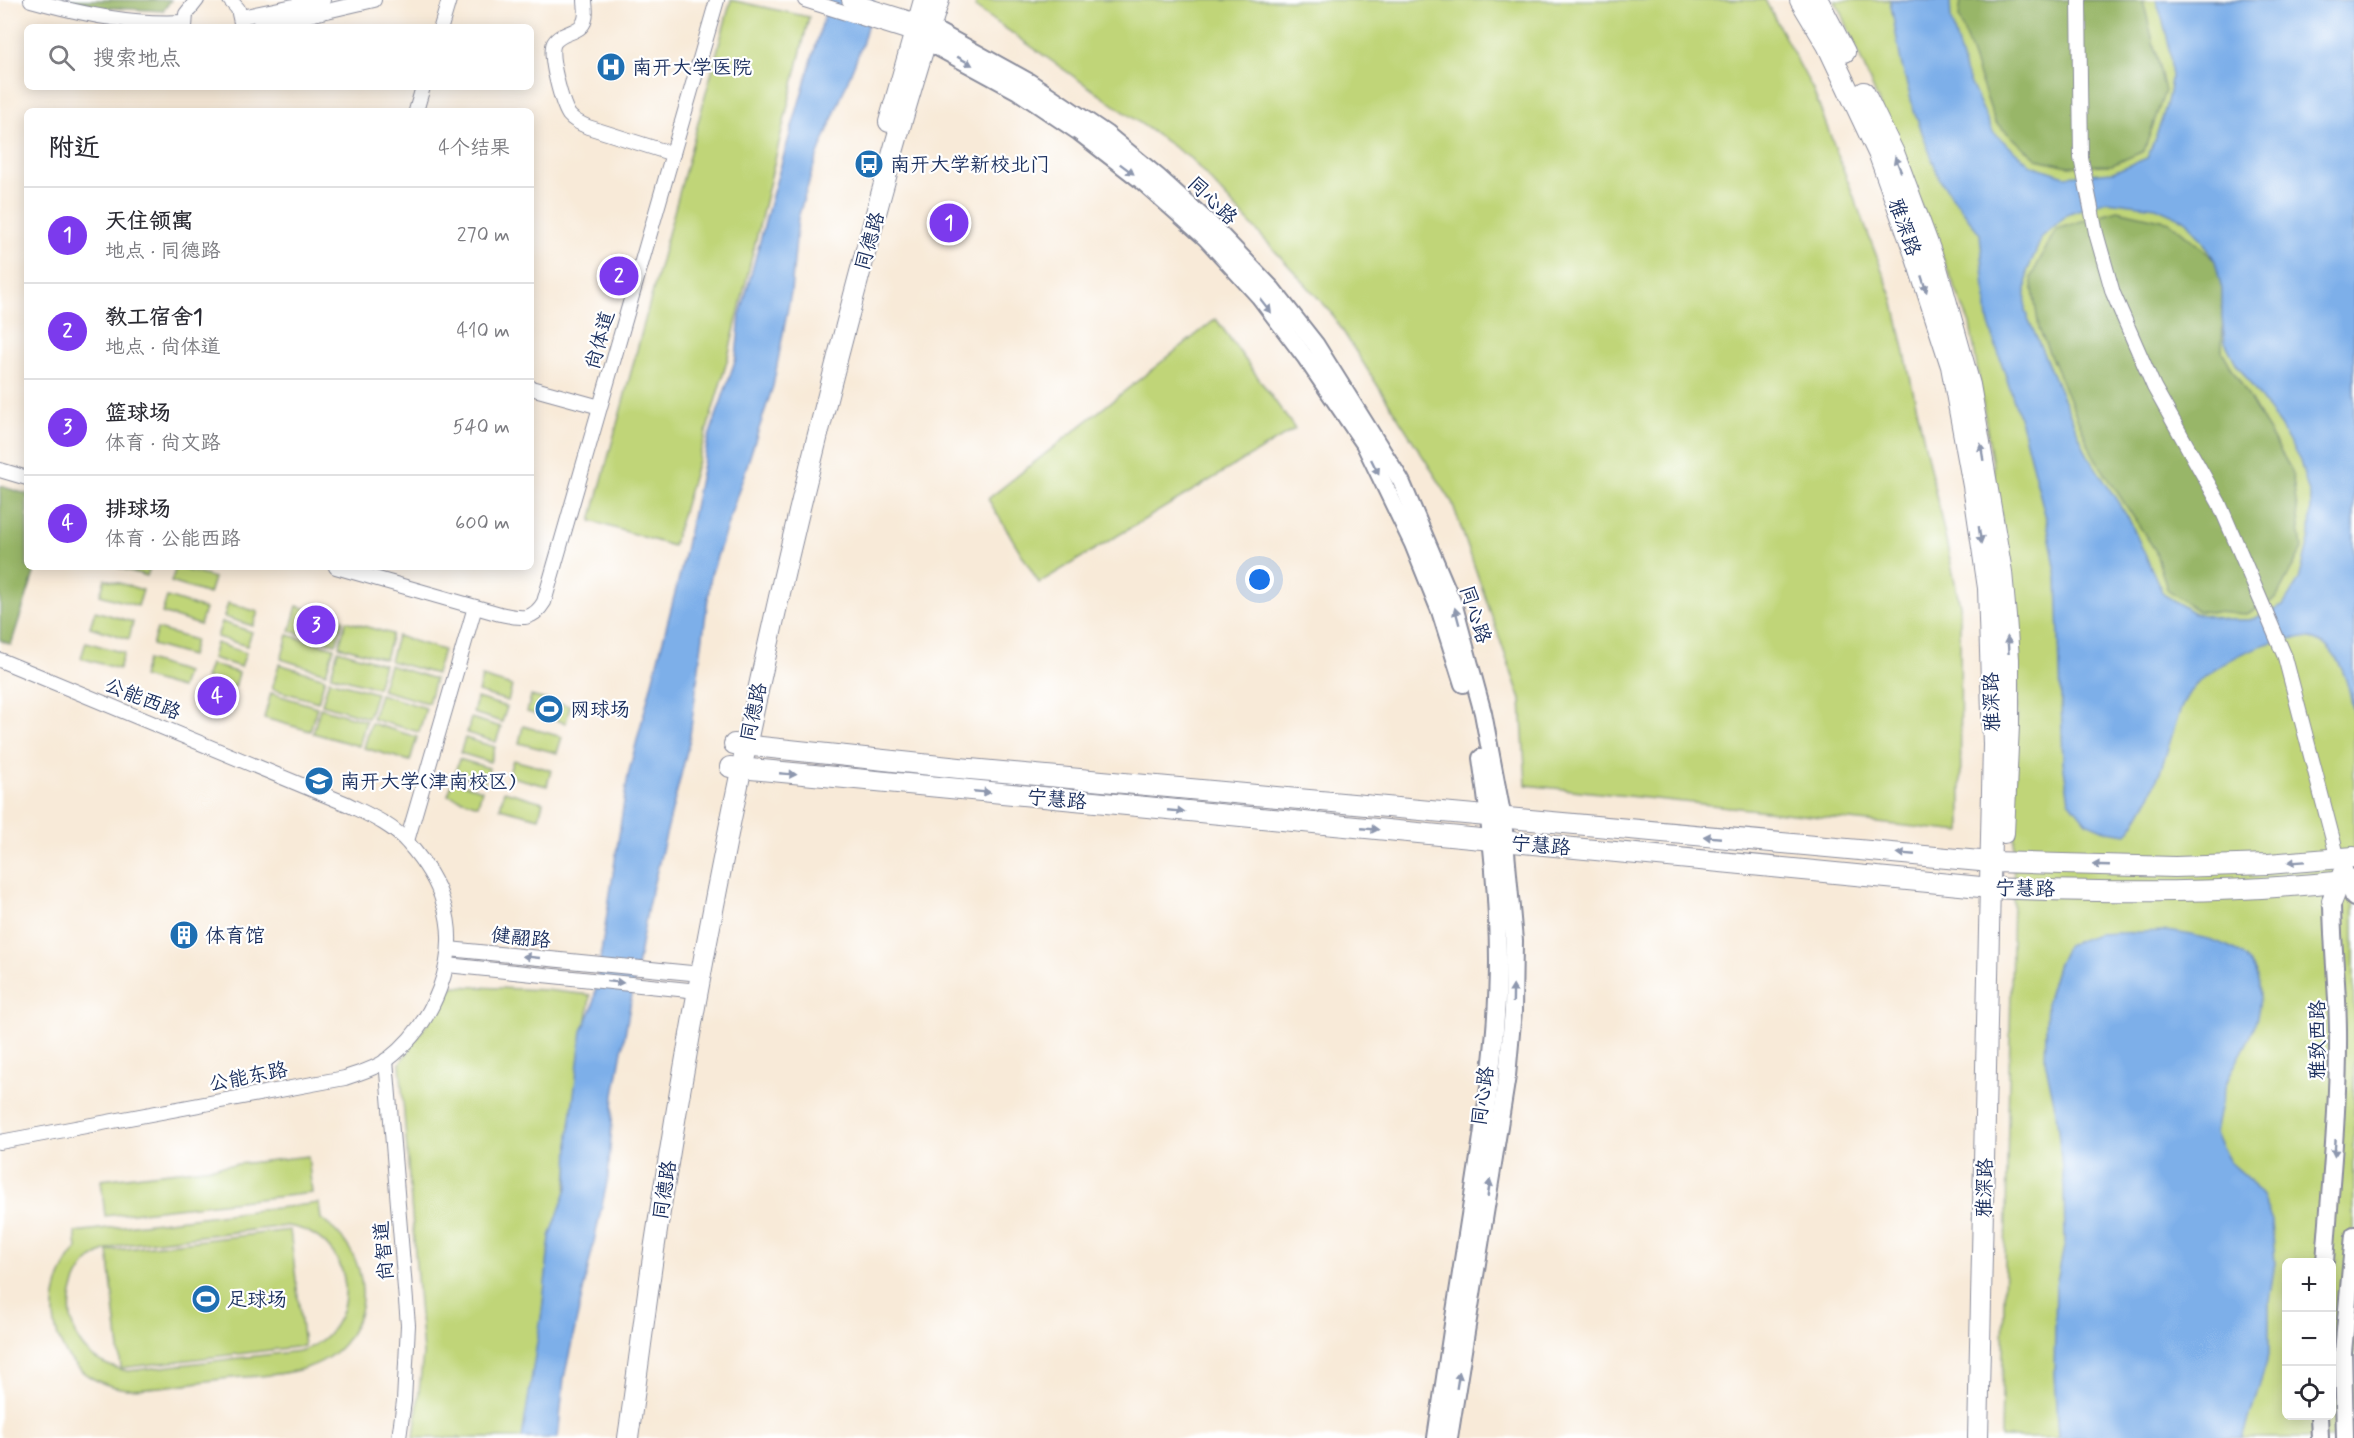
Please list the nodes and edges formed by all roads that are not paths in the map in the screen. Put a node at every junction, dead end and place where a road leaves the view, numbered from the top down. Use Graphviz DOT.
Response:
graph roads {
  1 [pos="31,0"];
  2 [pos="197,0"];
  3 [pos="230,0"];
  4 [pos="374,0"];
  5 [pos="449,0"];
  6 [pos="585,0"];
  7 [pos="717,0"];
  8 [pos="805,0"];
  9 [pos="849,0"];
  10 [pos="924,0"];
  11 [pos="939,0"];
  12 [pos="1800,0"];
  13 [pos="1818,0"];
  14 [pos="2079,0"];
  15 [pos="329,4"];
  16 [pos="876,15"];
  17 [pos="242,22"];
  18 [pos="159,24"];
  19 [pos="185,24"];
  20 [pos="267,24"];
  21 [pos="442,24"];
  22 [pos="922,31"];
  23 [pos="422,90"];
  24 [pos="417,108"];
  25 [pos="673,154"];
  26 [pos="534,389"];
  27 [pos="600,407"];
  28 [pos="0,470"];
  29 [pos="24,477"];
  30 [pos="346,570"];
  31 [pos="475,607"];
  32 [pos="0,660"];
  33 [pos="740,745"];
  34 [pos="735,768"];
  35 [pos="1496,818"];
  36 [pos="407,841"];
  37 [pos="1499,841"];
  38 [pos="1997,862"];
  39 [pos="2345,877"];
  40 [pos="1996,888"];
  41 [pos="449,949"];
  42 [pos="447,965"];
  43 [pos="693,982"];
  44 [pos="386,1060"];
  45 [pos="0,1142"];
  46 [pos="2354,1235"];
  47 [pos="2325,1258"];
  48 [pos="2319,1420"];
  49 [pos="399,1438"];
  50 [pos="616,1438"];
  51 [pos="628,1438"];
  52 [pos="1436,1438"];
  53 [pos="1449,1438"];
  54 [pos="1978,1438"];
  55 [pos="1988,1438"];
  56 [pos="2320,1438"];
  57 [pos="2345,1438"];
  1 -- 18 [label="street"];
  2 -- 19 [label="street"];
  3 -- 17 [label="street"];
  4 -- 15 [label="street"];
  5 -- 21 [label="street"];
  6 -- 25 [label="street"];
  7 -- 25 [label="street, 尚体道"];
  8 -- 16 [label="street"];
  9 -- 16 [label="street"];
  10 -- 22 [label="main road, 同德路"];
  11 -- 22 [label="main road, 同德路"];
  12 -- 38 [label="main road, 雅深路, one-way"];
  38 -- 13 [label="main road, 雅深路, one-way"];
  14 -- 39 [label="street"];
  15 -- 17 [label="street"];
  15 -- 20 [label="street"];
  16 -- 22 [label="street"];
  22 -- 33 [label="main road, 同德路"];
  22 -- 35 [label="street, 同心路"];
  23 -- 24 [label="street"];
  25 -- 27 [label="street, 尚体道"];
  26 -- 27 [label="street"];
  27 -- 31 [label="street, 尚体道"];
  28 -- 29 [label="street"];
  30 -- 31 [label="street"];
  31 -- 36 [label="street"];
  32 -- 36 [label="street, 公能西路"];
  33 -- 34 [label="main road, 同德路"];
  33 -- 35 [label="main road, 宁慧路"];
  34 -- 37 [label="main road, 宁慧路, one-way"];
  34 -- 43 [label="main road, 同德路"];
  35 -- 37 [label="street, 同心路"];
  38 -- 35 [label="main road, 宁慧路, one-way"];
  36 -- 41 [label="street, 公能西路"];
  37 -- 40 [label="main road, 宁慧路"];
  37 -- 52 [label="street, 同心路"];
  53 -- 37 [label="street, 同心路, one-way"];
  39 -- 38 [label="main road, 宁慧路, one-way"];
  38 -- 40 [label="main road, 雅深路"];
  39 -- 40 [label="main road, 宁慧路"];
  39 -- 47 [label="street, 雅致西路, one-way"];
  40 -- 54 [label="main road, 雅深路"];
  40 -- 55 [label="main road, 雅深路"];
  41 -- 42 [label="street, 公能西路"];
  43 -- 41 [label="street, 健翮路, one-way"];
  42 -- 43 [label="street, 健翮路, one-way"];
  42 -- 44 [label="street, 公能东路"];
  43 -- 50 [label="main road, 同德路"];
  43 -- 51 [label="main road, 同德路"];
  44 -- 45 [label="street, 公能东路"];
  44 -- 49 [label="street, 尚智道"];
  46 -- 57 [label="street"];
  48 -- 56 [label="street"];
}
